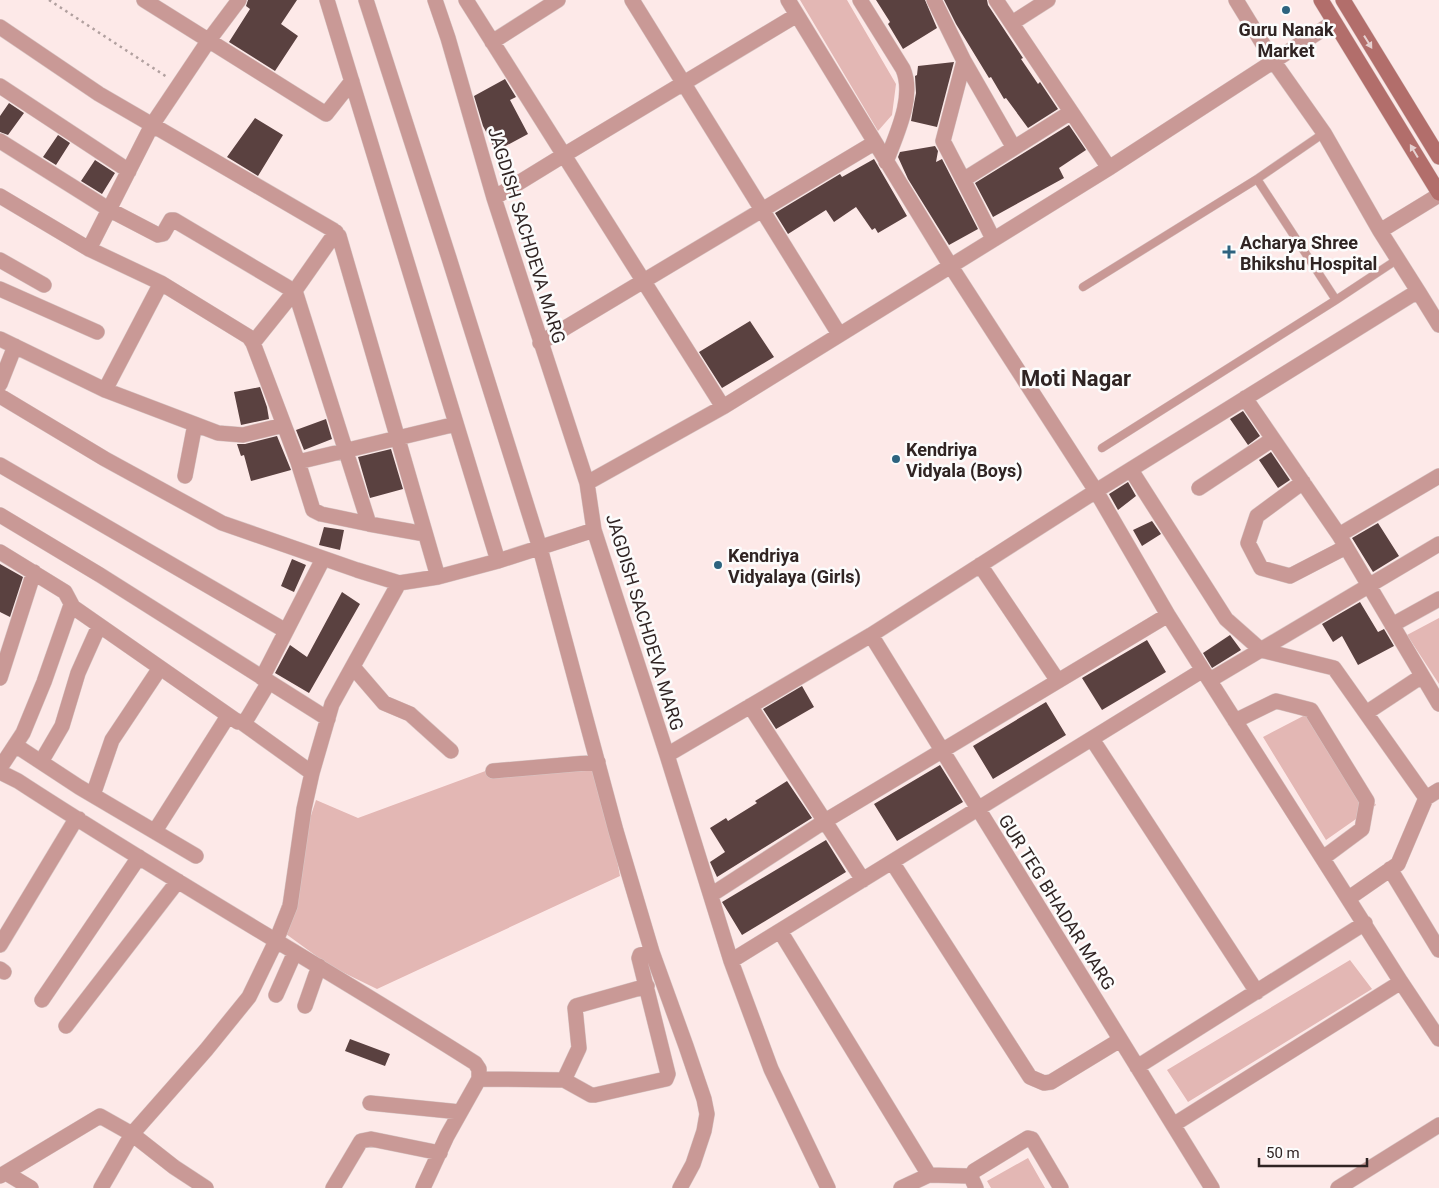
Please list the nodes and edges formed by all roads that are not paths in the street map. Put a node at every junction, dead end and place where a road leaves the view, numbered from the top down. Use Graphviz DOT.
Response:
graph roads {
  1 [pos="144,0"];
  2 [pos="239,0"];
  3 [pos="316,0"];
  4 [pos="366,0"];
  5 [pos="436,0"];
  6 [pos="466,0"];
  7 [pos="558,0"];
  8 [pos="632,0"];
  9 [pos="788,0"];
  10 [pos="860,0"];
  11 [pos="934,0"];
  12 [pos="996,0"];
  13 [pos="1048,0"];
  14 [pos="1236,0"];
  15 [pos="1321,0"];
  16 [pos="1343,0"];
  17 [pos="329,5"];
  18 [pos="797,15"];
  19 [pos="1334,22"];
  20 [pos="1012,23"];
  21 [pos="0,27"];
  22 [pos="209,40"];
  23 [pos="492,42"];
  24 [pos="964,61"];
  25 [pos="1274,62"];
  26 [pos="352,81"];
  27 [pos="683,84"];
  28 [pos="0,86"];
  29 [pos="1071,112"];
  30 [pos="152,125"];
  31 [pos="1324,133"];
  32 [pos="0,141"];
  33 [pos="874,143"];
  34 [pos="1014,148"];
  35 [pos="564,155"];
  36 [pos="1439,157"];
  37 [pos="886,162"];
  38 [pos="1109,168"];
  39 [pos="130,171"];
  40 [pos="1258,179"];
  41 [pos="963,180"];
  42 [pos="1439,194"];
  43 [pos="0,196"];
  44 [pos="494,198"];
  45 [pos="110,210"];
  46 [pos="761,210"];
  47 [pos="1380,231"];
  48 [pos="336,232"];
  49 [pos="993,239"];
  50 [pos="89,249"];
  51 [pos="1398,259"];
  52 [pos="0,260"];
  53 [pos="950,265"];
  54 [pos="643,280"];
  55 [pos="161,283"];
  56 [pos="44,285"];
  57 [pos="1083,287"];
  58 [pos="0,289"];
  59 [pos="1418,291"];
  60 [pos="294,292"];
  61 [pos="1336,300"];
  62 [pos="1439,325"];
  63 [pos="97,332"];
  64 [pos="839,334"];
  65 [pos="0,339"];
  66 [pos="253,343"];
  67 [pos="540,343"];
  68 [pos="15,346"];
  69 [pos="0,384"];
  70 [pos="105,390"];
  71 [pos="0,396"];
  72 [pos="1245,398"];
  73 [pos="724,407"];
  74 [pos="195,424"];
  75 [pos="456,424"];
  76 [pos="284,426"];
  77 [pos="398,439"];
  78 [pos="1273,439"];
  79 [pos="1102,448"];
  80 [pos="347,450"];
  81 [pos="298,462"];
  82 [pos="0,465"];
  83 [pos="1131,470"];
  84 [pos="185,476"];
  85 [pos="1439,476"];
  86 [pos="1303,482"];
  87 [pos="587,484"];
  88 [pos="1199,488"];
  89 [pos="1096,491"];
  90 [pos="0,515"];
  91 [pos="369,524"];
  92 [pos="594,530"];
  93 [pos="425,534"];
  94 [pos="1342,541"];
  95 [pos="1439,544"];
  96 [pos="540,548"];
  97 [pos="0,552"];
  98 [pos="323,559"];
  99 [pos="498,560"];
  100 [pos="980,565"];
  101 [pos="34,572"];
  102 [pos="438,577"];
  103 [pos="399,583"];
  104 [pos="1369,586"];
  105 [pos="1439,599"];
  106 [pos="71,605"];
  107 [pos="1168,615"];
  108 [pos="1392,625"];
  109 [pos="99,626"];
  110 [pos="286,632"];
  111 [pos="871,635"];
  112 [pos="1261,650"];
  113 [pos="353,667"];
  114 [pos="160,668"];
  115 [pos="1206,675"];
  116 [pos="1422,676"];
  117 [pos="0,678"];
  118 [pos="266,680"];
  119 [pos="1058,680"];
  120 [pos="1439,704"];
  121 [pos="750,706"];
  122 [pos="1366,713"];
  123 [pos="235,719"];
  124 [pos="328,719"];
  125 [pos="1235,720"];
  126 [pos="1092,739"];
  127 [pos="15,745"];
  128 [pos="942,750"];
  129 [pos="451,751"];
  130 [pos="667,755"];
  131 [pos="41,762"];
  132 [pos="598,762"];
  133 [pos="0,768"];
  134 [pos="493,771"];
  135 [pos="0,772"];
  136 [pos="312,773"];
  137 [pos="1439,790"];
  138 [pos="92,795"];
  139 [pos="1426,798"];
  140 [pos="978,809"];
  141 [pos="79,819"];
  142 [pos="826,821"];
  143 [pos="155,831"];
  144 [pos="196,856"];
  145 [pos="139,857"];
  146 [pos="1323,858"];
  147 [pos="892,862"];
  148 [pos="1390,869"];
  149 [pos="863,880"];
  150 [pos="178,881"];
  151 [pos="711,895"];
  152 [pos="1349,898"];
  153 [pos="1365,923"];
  154 [pos="780,930"];
  155 [pos="276,941"];
  156 [pos="0,945"];
  157 [pos="1439,950"];
  158 [pos="295,952"];
  159 [pos="652,952"];
  160 [pos="731,961"];
  161 [pos="319,966"];
  162 [pos="1401,982"];
  163 [pos="647,986"];
  164 [pos="1257,992"];
  165 [pos="276,995"];
  166 [pos="42,1000"];
  167 [pos="305,1006"];
  168 [pos="66,1026"];
  169 [pos="1439,1039"];
  170 [pos="1120,1040"];
  171 [pos="1137,1067"];
  172 [pos="479,1079"];
  173 [pos="564,1080"];
  174 [pos="370,1102"];
  175 [pos="460,1112"];
  176 [pos="1173,1125"];
  177 [pos="1439,1125"];
  178 [pos="132,1134"];
  179 [pos="440,1153"];
  180 [pos="3,1174"];
  181 [pos="929,1175"];
  182 [pos="974,1181"];
  183 [pos="30,1188"];
  184 [pos="101,1188"];
  185 [pos="206,1188"];
  186 [pos="333,1188"];
  187 [pos="423,1188"];
  188 [pos="680,1188"];
  189 [pos="828,1188"];
  190 [pos="901,1188"];
  191 [pos="1061,1188"];
  192 [pos="1212,1188"];
  193 [pos="1338,1188"];
  1 -- 22 [label="street"];
  2 -- 22 [label="street"];
  3 -- 17 [label="street"];
  4 -- 96 [label="street"];
  5 -- 44 [label="street, JAGDISH SACHDEVA MARG"];
  6 -- 23 [label="street"];
  7 -- 23 [label="street"];
  8 -- 27 [label="street"];
  9 -- 18 [label="street"];
  10 -- 37 [label="street"];
  11 -- 24 [label="street"];
  12 -- 20 [label="street"];
  13 -- 20 [label="street"];
  14 -- 25 [label="street"];
  15 -- 19 [label="main road"];
  16 -- 36 [label="main road, one-way"];
  17 -- 26 [label="street"];
  18 -- 27 [label="street"];
  18 -- 33 [label="street"];
  19 -- 25 [label="street"];
  42 -- 19 [label="main road, one-way"];
  20 -- 29 [label="street"];
  21 -- 30 [label="street"];
  22 -- 26 [label="street"];
  22 -- 30 [label="street"];
  23 -- 35 [label="street"];
  24 -- 34 [label="street"];
  24 -- 41 [label="street"];
  25 -- 31 [label="street"];
  25 -- 38 [label="street"];
  26 -- 75 [label="street"];
  27 -- 35 [label="street"];
  27 -- 46 [label="street"];
  28 -- 39 [label="street"];
  29 -- 34 [label="street"];
  29 -- 38 [label="street"];
  30 -- 39 [label="street"];
  30 -- 48 [label="street"];
  31 -- 40 [label="lane"];
  31 -- 47 [label="street"];
  32 -- 45 [label="street"];
  33 -- 37 [label="street"];
  33 -- 46 [label="street"];
  34 -- 41 [label="street"];
  35 -- 44 [label="street"];
  35 -- 54 [label="street"];
  37 -- 53 [label="street"];
  38 -- 49 [label="street"];
  39 -- 45 [label="street"];
  40 -- 57 [label="lane"];
  40 -- 61 [label="lane"];
  41 -- 49 [label="street"];
  42 -- 47 [label="street"];
  43 -- 50 [label="street"];
  44 -- 67 [label="street, JAGDISH SACHDEVA MARG"];
  45 -- 50 [label="street"];
  45 -- 60 [label="street"];
  46 -- 54 [label="street"];
  46 -- 64 [label="street"];
  47 -- 51 [label="street"];
  48 -- 60 [label="street"];
  48 -- 77 [label="street"];
  49 -- 53 [label="street"];
  50 -- 55 [label="street"];
  51 -- 59 [label="street"];
  51 -- 61 [label="lane"];
  52 -- 56 [label="street"];
  53 -- 64 [label="street"];
  53 -- 89 [label="street"];
  54 -- 67 [label="street"];
  54 -- 73 [label="street"];
  55 -- 66 [label="street"];
  55 -- 70 [label="street"];
  58 -- 63 [label="street"];
  59 -- 62 [label="street"];
  59 -- 72 [label="street"];
  60 -- 66 [label="street"];
  60 -- 80 [label="street"];
  61 -- 79 [label="lane"];
  64 -- 73 [label="street"];
  65 -- 68 [label="street"];
  66 -- 76 [label="street"];
  67 -- 87 [label="street, JAGDISH SACHDEVA MARG"];
  68 -- 69 [label="street"];
  68 -- 70 [label="street"];
  70 -- 74 [label="street"];
  71 -- 98 [label="street"];
  72 -- 78 [label="street"];
  72 -- 83 [label="street"];
  73 -- 87 [label="street"];
  74 -- 76 [label="street"];
  74 -- 84 [label="street"];
  75 -- 77 [label="street"];
  75 -- 99 [label="street"];
  76 -- 81 [label="street"];
  77 -- 80 [label="street"];
  77 -- 93 [label="street"];
  78 -- 86 [label="street"];
  78 -- 88 [label="street"];
  80 -- 81 [label="street"];
  80 -- 91 [label="street"];
  81 -- 91 [label="street"];
  82 -- 110 [label="street"];
  83 -- 89 [label="street"];
  83 -- 112 [label="street"];
  85 -- 94 [label="street"];
  86 -- 94 [label="street"];
  86 -- 94 [label="street"];
  87 -- 92 [label="street, JAGDISH SACHDEVA MARG"];
  89 -- 100 [label="street"];
  89 -- 107 [label="street"];
  90 -- 118 [label="street"];
  91 -- 93 [label="street"];
  92 -- 96 [label="street"];
  92 -- 130 [label="street, JAGDISH SACHDEVA MARG"];
  93 -- 102 [label="street"];
  94 -- 104 [label="street"];
  95 -- 104 [label="street"];
  96 -- 99 [label="street"];
  96 -- 132 [label="street"];
  97 -- 101 [label="street"];
  98 -- 103 [label="street"];
  98 -- 110 [label="street"];
  99 -- 102 [label="street"];
  100 -- 111 [label="street"];
  100 -- 119 [label="street"];
  101 -- 106 [label="street"];
  101 -- 117 [label="street"];
  102 -- 103 [label="street"];
  103 -- 113 [label="street"];
  104 -- 108 [label="street"];
  104 -- 112 [label="street"];
  105 -- 108 [label="street"];
  106 -- 109 [label="street"];
  106 -- 127 [label="street"];
  107 -- 115 [label="street"];
  107 -- 119 [label="street"];
  108 -- 116 [label="street"];
  109 -- 114 [label="street"];
  109 -- 131 [label="street"];
  110 -- 118 [label="street"];
  111 -- 121 [label="street"];
  111 -- 128 [label="street, GUR TEG BHADAR MARG"];
  112 -- 115 [label="street"];
  112 -- 122 [label="street"];
  113 -- 124 [label="street"];
  113 -- 129 [label="street"];
  114 -- 123 [label="street"];
  114 -- 138 [label="street"];
  115 -- 125 [label="street"];
  115 -- 126 [label="street"];
  116 -- 120 [label="street"];
  116 -- 122 [label="street"];
  118 -- 123 [label="street"];
  118 -- 124 [label="street"];
  119 -- 128 [label="street"];
  121 -- 130 [label="street"];
  121 -- 142 [label="street"];
  122 -- 139 [label="street"];
  123 -- 136 [label="street"];
  123 -- 143 [label="street"];
  124 -- 136 [label="street"];
  125 -- 146 [label="street"];
  125 -- 146 [label="street"];
  126 -- 140 [label="street"];
  126 -- 164 [label="street"];
  127 -- 131 [label="street"];
  127 -- 133 [label="street"];
  128 -- 140 [label="street, GUR TEG BHADAR MARG"];
  128 -- 142 [label="street"];
  130 -- 151 [label="street, JAGDISH SACHDEVA MARG"];
  131 -- 138 [label="street"];
  132 -- 134 [label="street"];
  132 -- 159 [label="street"];
  135 -- 141 [label="street"];
  136 -- 155 [label="street"];
  137 -- 139 [label="street"];
  138 -- 143 [label="street"];
  139 -- 148 [label="street"];
  140 -- 147 [label="street"];
  140 -- 170 [label="street, GUR TEG BHADAR MARG"];
  141 -- 145 [label="street"];
  141 -- 156 [label="street"];
  142 -- 149 [label="street"];
  142 -- 151 [label="street"];
  143 -- 144 [label="street"];
  145 -- 150 [label="street"];
  145 -- 166 [label="street"];
  146 -- 152 [label="street"];
  147 -- 149 [label="street"];
  147 -- 170 [label="street"];
  148 -- 152 [label="street"];
  148 -- 157 [label="street"];
  149 -- 154 [label="street"];
  150 -- 155 [label="street"];
  150 -- 168 [label="street"];
  151 -- 160 [label="street, JAGDISH SACHDEVA MARG"];
  152 -- 153 [label="street"];
  153 -- 162 [label="street"];
  153 -- 164 [label="street"];
  154 -- 160 [label="street"];
  154 -- 181 [label="street"];
  155 -- 158 [label="street"];
  155 -- 178 [label="street"];
  158 -- 161 [label="street"];
  158 -- 165 [label="street"];
  159 -- 163 [label="street"];
  159 -- 188 [label="street"];
  160 -- 189 [label="street, JAGDISH SACHDEVA MARG"];
  161 -- 167 [label="street"];
  161 -- 172 [label="street"];
  162 -- 169 [label="street"];
  162 -- 176 [label="street"];
  163 -- 173 [label="street"];
  163 -- 173 [label="street"];
  164 -- 171 [label="street"];
  170 -- 171 [label="street, GUR TEG BHADAR MARG"];
  171 -- 176 [label="street, GUR TEG BHADAR MARG"];
  172 -- 173 [label="street"];
  172 -- 175 [label="street"];
  174 -- 175 [label="street"];
  175 -- 179 [label="street"];
  176 -- 192 [label="street, GUR TEG BHADAR MARG"];
  177 -- 193 [label="street"];
  178 -- 180 [label="street"];
  178 -- 184 [label="street"];
  178 -- 185 [label="street"];
  179 -- 186 [label="street"];
  179 -- 187 [label="street"];
  180 -- 183 [label="street"];
  181 -- 182 [label="street"];
  181 -- 190 [label="street"];
  182 -- 191 [label="street"];
}
